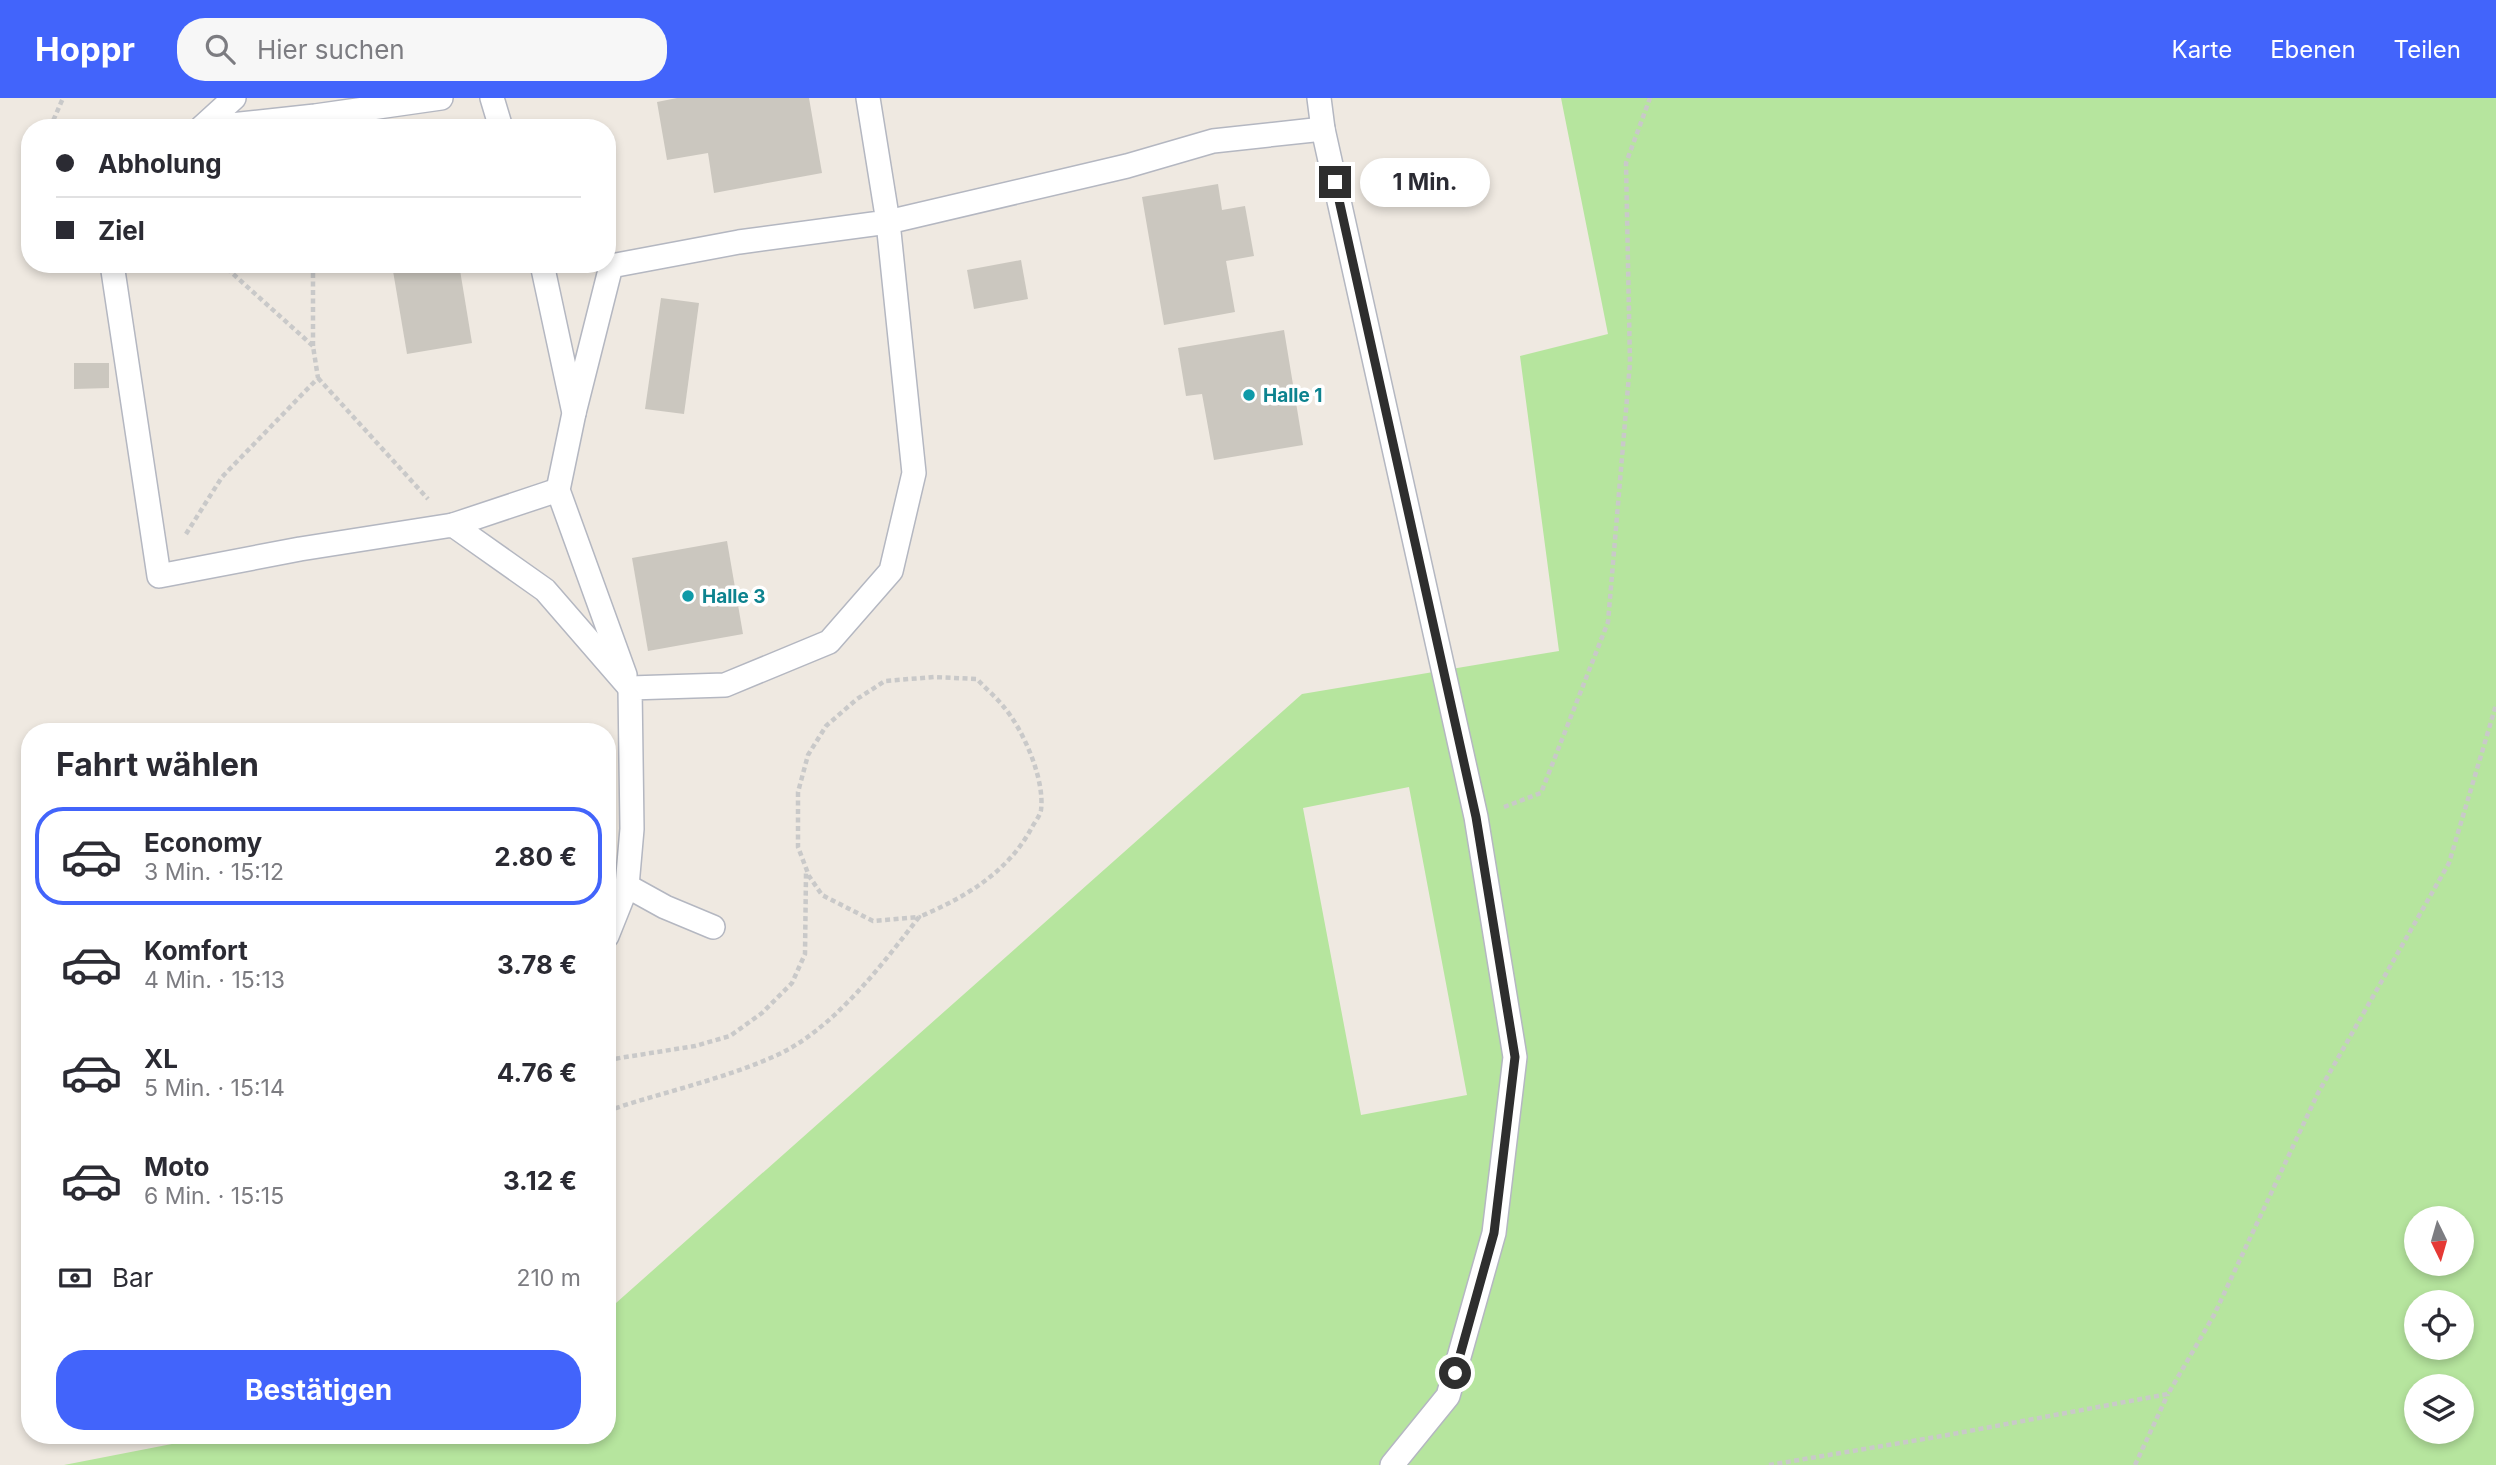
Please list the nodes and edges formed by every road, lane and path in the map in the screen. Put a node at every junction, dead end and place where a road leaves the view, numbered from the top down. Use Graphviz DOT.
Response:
graph roads {
  1 [pos="63,98"];
  2 [pos="234,98"];
  3 [pos="440,98"];
  4 [pos="492,98"];
  5 [pos="868,98"];
  6 [pos="1319,98"];
  7 [pos="1650,98"];
  8 [pos="312,107"];
  9 [pos="54,119"];
  10 [pos="212,119"];
  11 [pos="249,119"];
  12 [pos="498,119"];
  13 [pos="1323,129"];
  14 [pos="888,222"];
  15 [pos="616,264"];
  16 [pos="113,273"];
  17 [pos="232,273"];
  18 [pos="313,273"];
  19 [pos="544,273"];
  20 [pos="607,273"];
  21 [pos="313,346"];
  22 [pos="318,378"];
  23 [pos="574,413"];
  24 [pos="558,490"];
  25 [pos="453,526"];
  26 [pos="159,576"];
  27 [pos="629,688"];
  28 [pos="2496,705"];
  29 [pos="1476,817"];
  30 [pos="806,866"];
  31 [pos="627,886"];
  32 [pos="616,914"];
  33 [pos="919,916"];
  34 [pos="713,928"];
  35 [pos="616,1059"];
  36 [pos="616,1108"];
  37 [pos="2168,1394"];
  38 [pos="1392,1465"];
  39 [pos="1769,1465"];
  40 [pos="2135,1465"];
  1 -- 9 [label="path"];
  2 -- 10 [label="lane"];
  3 -- 8 [label="lane"];
  4 -- 12 [label="lane"];
  5 -- 14 [label="lane"];
  6 -- 13 [label="lane"];
  7 -- 29 [label="path"];
  8 -- 11 [label="lane"];
  13 -- 14 [label="lane"];
  13 -- 29 [label="lane"];
  14 -- 15 [label="lane"];
  14 -- 27 [label="lane"];
  16 -- 26 [label="lane"];
  17 -- 21 [label="path"];
  18 -- 21 [label="path"];
  19 -- 23 [label="lane"];
  20 -- 23 [label="lane"];
  21 -- 22 [label="path"];
  22 -- 25 [label="path"];
  22 -- 26 [label="path"];
  23 -- 24 [label="lane"];
  24 -- 25 [label="lane"];
  24 -- 27 [label="lane"];
  25 -- 26 [label="lane"];
  25 -- 27 [label="lane"];
  27 -- 31 [label="lane"];
  28 -- 37 [label="path"];
  29 -- 38 [label="lane"];
  30 -- 33 [label="path"];
  30 -- 33 [label="path"];
  30 -- 35 [label="path"];
  31 -- 32 [label="lane"];
  31 -- 34 [label="lane"];
  33 -- 36 [label="path"];
  37 -- 39 [label="path"];
  37 -- 40 [label="path"];
}
